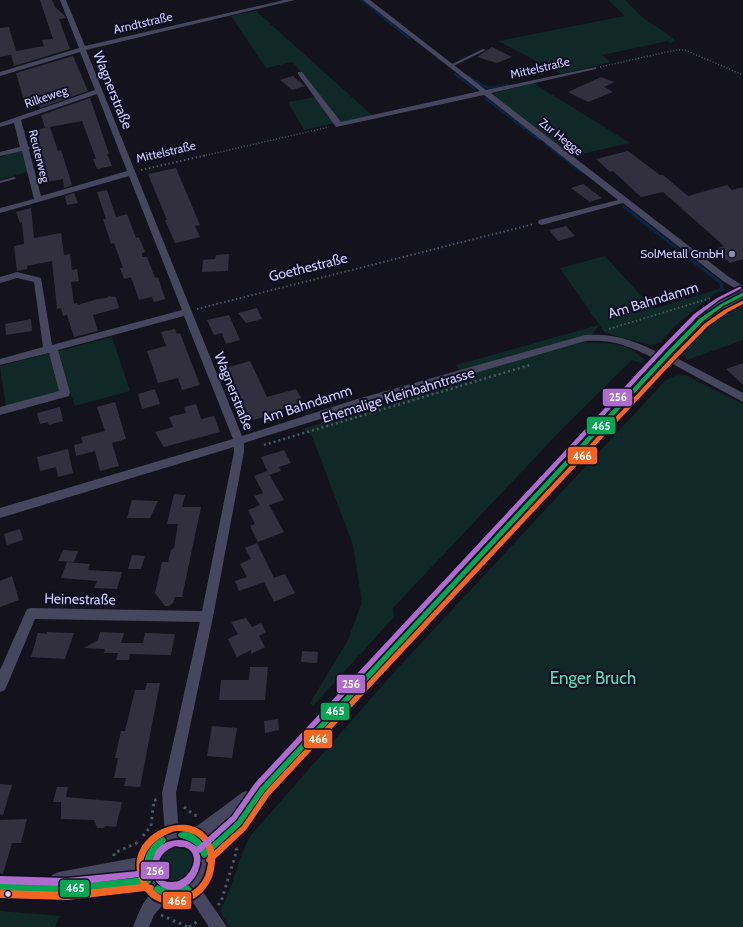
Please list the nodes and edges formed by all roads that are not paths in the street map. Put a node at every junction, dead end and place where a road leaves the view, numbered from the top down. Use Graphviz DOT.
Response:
graph roads {
  1 [pos="62,0"];
  2 [pos="292,0"];
  3 [pos="366,0"];
  4 [pos="82,49"];
  5 [pos="484,50"];
  6 [pos="450,66"];
  7 [pos="594,68"];
  8 [pos="300,72"];
  9 [pos="0,74"];
  10 [pos="100,91"];
  11 [pos="484,93"];
  12 [pos="17,119"];
  13 [pos="0,124"];
  14 [pos="26,148"];
  15 [pos="0,154"];
  16 [pos="130,173"];
  17 [pos="14,178"];
  18 [pos="0,182"];
  19 [pos="38,200"];
  20 [pos="624,201"];
  21 [pos="0,211"];
  22 [pos="542,222"];
  23 [pos="0,280"];
  24 [pos="743,290"];
  25 [pos="743,294"];
  26 [pos="187,312"];
  27 [pos="50,349"];
  28 [pos="664,358"];
  29 [pos="0,362"];
  30 [pos="743,398"];
  31 [pos="0,411"];
  32 [pos="239,447"];
  33 [pos="0,513"];
  34 [pos="207,617"];
  35 [pos="0,686"];
  36 [pos="262,790"];
  37 [pos="172,835"];
  38 [pos="200,847"];
  39 [pos="153,879"];
  40 [pos="0,887"];
  41 [pos="191,887"];
  42 [pos="141,927"];
  43 [pos="219,927"];
  1 -- 4 [label="street, Wagnerstraße"];
  2 -- 4 [label="street, Arndtstraße"];
  3 -- 6 [label="street, Zur Hegge"];
  4 -- 9 [label="street, Arndtstraße"];
  4 -- 10 [label="street, Wagnerstraße"];
  5 -- 6 [label="lane"];
  6 -- 11 [label="street, Zur Hegge"];
  7 -- 11 [label="street, Mittelstraße"];
  8 -- 11 [label="street, Mittelstraße"];
  10 -- 12 [label="street, Rilkeweg"];
  10 -- 16 [label="street, Wagnerstraße"];
  11 -- 20 [label="street, Zur Hegge"];
  12 -- 13 [label="street, Rilkeweg"];
  12 -- 14 [label="street, Reuterweg"];
  14 -- 15 [label="street"];
  14 -- 19 [label="street, Reuterweg"];
  16 -- 19 [label="street, Mittelstraße"];
  16 -- 26 [label="street, Wagnerstraße"];
  17 -- 18 [label="lane"];
  19 -- 21 [label="street, Mittelstraße"];
  20 -- 22 [label="street"];
  20 -- 24 [label="street, Zur Hegge"];
  23 -- 27 [label="street"];
  25 -- 28 [label="street"];
  26 -- 27 [label="street"];
  26 -- 32 [label="street, Wagnerstraße"];
  27 -- 29 [label="street"];
  27 -- 31 [label="street"];
  28 -- 30 [label="street, Am Bahndamm"];
  28 -- 32 [label="street, Am Bahndamm"];
  28 -- 36 [label="street"];
  32 -- 33 [label="street, Am Bahndamm"];
  32 -- 34 [label="street, Wagnerstraße"];
  34 -- 35 [label="street, Heinestraße"];
  34 -- 37 [label="street, Wagnerstraße"];
  36 -- 38 [label="street"];
  36 -- 38 [label="street"];
  37 -- 38 [label="street"];
  37 -- 39 [label="street"];
  38 -- 41 [label="street"];
  39 -- 40 [label="street"];
  39 -- 41 [label="street"];
  39 -- 42 [label="street"];
  41 -- 43 [label="street"];
}
